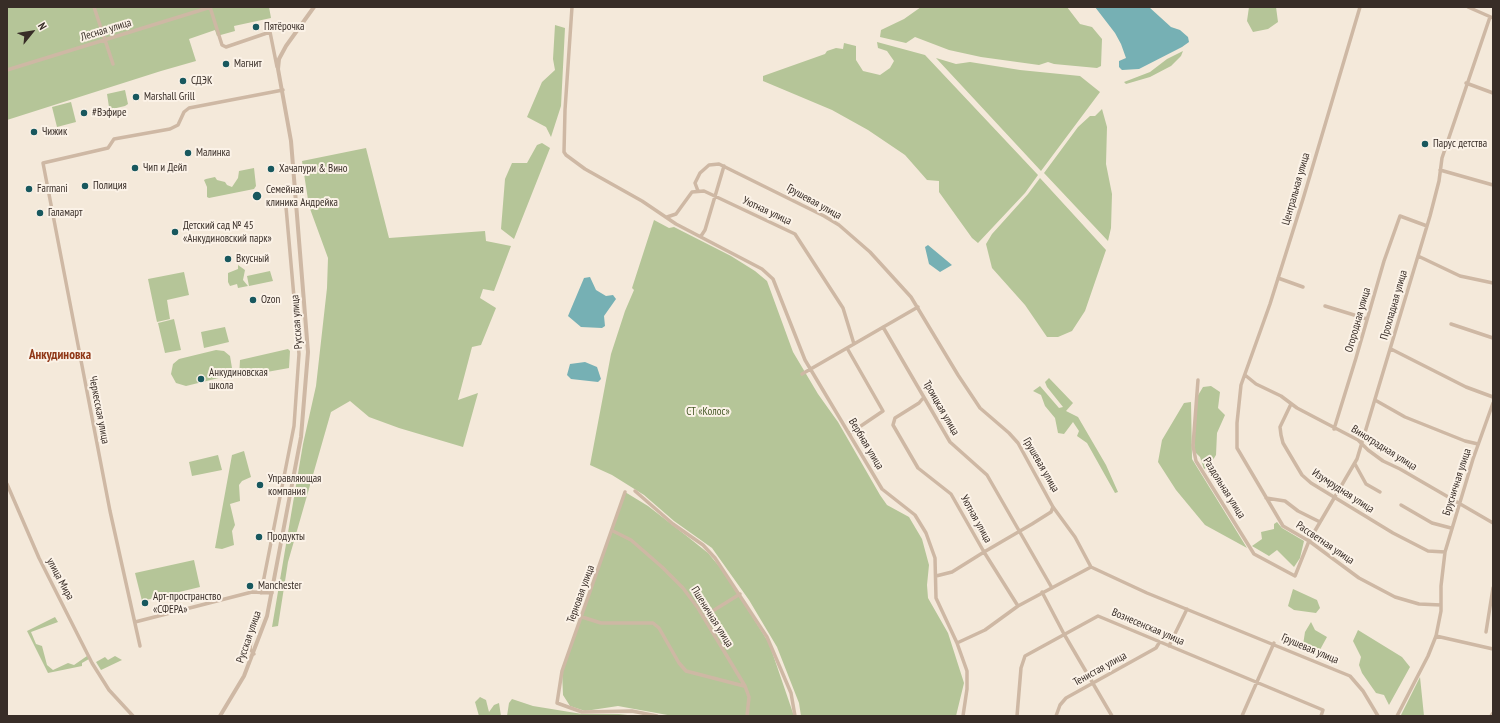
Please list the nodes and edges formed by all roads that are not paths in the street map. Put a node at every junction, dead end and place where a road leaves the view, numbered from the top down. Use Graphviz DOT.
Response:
graph roads {
  1 [pos="94,7"];
  2 [pos="211,7"];
  3 [pos="314,7"];
  4 [pos="572,7"];
  5 [pos="1360,7"];
  6 [pos="1468,7"];
  7 [pos="1492,17"];
  8 [pos="105,39"];
  9 [pos="113,64"];
  10 [pos="278,69"];
  11 [pos="7,70"];
  12 [pos="1466,83"];
  13 [pos="283,90"];
  14 [pos="1493,93"];
  15 [pos="724,166"];
  16 [pos="1440,170"];
  17 [pos="1493,185"];
  18 [pos="698,191"];
  19 [pos="715,196"];
  20 [pos="286,207"];
  21 [pos="667,217"];
  22 [pos="1427,226"];
  23 [pos="701,236"];
  24 [pos="1418,256"];
  25 [pos="1278,278"];
  26 [pos="1493,283"];
  27 [pos="1303,287"];
  28 [pos="1325,306"];
  29 [pos="918,307"];
  30 [pos="1367,319"];
  31 [pos="1451,324"];
  32 [pos="883,327"];
  33 [pos="1493,338"];
  34 [pos="854,344"];
  35 [pos="847,348"];
  36 [pos="1391,349"];
  37 [pos="811,368"];
  38 [pos="802,374"];
  39 [pos="1245,376"];
  40 [pos="1198,380"];
  41 [pos="924,397"];
  42 [pos="1493,397"];
  43 [pos="1375,400"];
  44 [pos="1493,403"];
  45 [pos="1291,404"];
  46 [pos="1334,429"];
  47 [pos="849,434"];
  48 [pos="1362,444"];
  49 [pos="1478,444"];
  50 [pos="1355,464"];
  51 [pos="7,484"];
  52 [pos="635,491"];
  53 [pos="625,492"];
  54 [pos="1380,492"];
  55 [pos="1266,498"];
  56 [pos="1334,498"];
  57 [pos="1459,504"];
  58 [pos="1401,505"];
  59 [pos="1053,507"];
  60 [pos="1320,522"];
  61 [pos="1493,523"];
  62 [pos="1451,528"];
  63 [pos="613,531"];
  64 [pos="1019,531"];
  65 [pos="1309,541"];
  66 [pos="984,552"];
  67 [pos="1445,552"];
  68 [pos="1091,567"];
  69 [pos="936,576"];
  70 [pos="1295,576"];
  71 [pos="1052,588"];
  72 [pos="1493,588"];
  73 [pos="1042,592"];
  74 [pos="261,593"];
  75 [pos="272,593"];
  76 [pos="740,594"];
  77 [pos="1441,605"];
  78 [pos="1018,606"];
  79 [pos="1187,609"];
  80 [pos="703,616"];
  81 [pos="582,617"];
  82 [pos="135,622"];
  83 [pos="252,630"];
  84 [pos="1486,632"];
  85 [pos="1064,634"];
  86 [pos="1436,636"];
  87 [pos="957,643"];
  88 [pos="1159,643"];
  89 [pos="1274,644"];
  90 [pos="140,646"];
  91 [pos="1169,646"];
  92 [pos="1493,649"];
  93 [pos="254,654"];
  94 [pos="1257,682"];
  95 [pos="1092,683"];
  96 [pos="745,686"];
  97 [pos="1493,713"];
  98 [pos="132,716"];
  99 [pos="220,716"];
  100 [pos="657,716"];
  101 [pos="747,716"];
  102 [pos="795,716"];
  103 [pos="963,716"];
  104 [pos="1017,716"];
  105 [pos="1056,716"];
  106 [pos="1112,716"];
  107 [pos="1242,716"];
  108 [pos="1321,716"];
  109 [pos="1378,716"];
  110 [pos="1397,716"];
  111 [pos="1491,716"];
  1 -- 8 [label="street"];
  2 -- 8 [label="street, Лесная улица"];
  2 -- 10 [label="street"];
  3 -- 10 [label="street"];
  4 -- 21 [label="street, Вербная улица"];
  5 -- 25 [label="street, Центральная улица"];
  6 -- 7 [label="street"];
  7 -- 12 [label="street"];
  8 -- 9 [label="street"];
  8 -- 11 [label="street, Лесная улица"];
  10 -- 13 [label="street, Русская улица"];
  12 -- 14 [label="street"];
  12 -- 16 [label="street"];
  13 -- 75 [label="street, Русская улица"];
  13 -- 82 [label="street, Черкесская улица"];
  15 -- 18 [label="street"];
  15 -- 19 [label="street"];
  15 -- 29 [label="street, Грушевая улица"];
  16 -- 17 [label="street"];
  16 -- 22 [label="street, Прохладная улица"];
  18 -- 19 [label="street, Уютная улица"];
  18 -- 21 [label="street"];
  19 -- 23 [label="street"];
  19 -- 34 [label="street, Уютная улица"];
  20 -- 74 [label="street"];
  21 -- 23 [label="street, Вербная улица"];
  22 -- 24 [label="street, Прохладная улица"];
  22 -- 30 [label="street, Огородная улица"];
  23 -- 37 [label="street, Вербная улица"];
  24 -- 26 [label="street"];
  24 -- 36 [label="street, Прохладная улица"];
  25 -- 27 [label="street"];
  25 -- 39 [label="street, Центральная улица"];
  28 -- 30 [label="street"];
  29 -- 32 [label="street"];
  29 -- 59 [label="street, Грушевая улица"];
  30 -- 46 [label="street, Огородная улица"];
  31 -- 33 [label="street"];
  32 -- 34 [label="street"];
  32 -- 41 [label="street, Троицкая улица"];
  34 -- 35 [label="street"];
  35 -- 37 [label="street"];
  35 -- 47 [label="street"];
  36 -- 42 [label="street"];
  36 -- 43 [label="street, Прохладная улица"];
  37 -- 38 [label="street"];
  37 -- 47 [label="street, Вербная улица"];
  39 -- 45 [label="street, Виноградная улица"];
  39 -- 55 [label="street, Рассветная улица"];
  40 -- 70 [label="street, Раздольная улица"];
  41 -- 64 [label="street, Троицкая улица"];
  41 -- 66 [label="street, Уютная улица"];
  43 -- 48 [label="street, Прохладная улица"];
  43 -- 49 [label="street"];
  44 -- 49 [label="street, Брусничная улица"];
  45 -- 46 [label="street, Виноградная улица"];
  45 -- 56 [label="street, Изумрудная улица"];
  46 -- 48 [label="street, Виноградная улица"];
  47 -- 69 [label="street, Вербная улица"];
  48 -- 50 [label="street, Прохладная улица"];
  48 -- 57 [label="street, Виноградная улица"];
  49 -- 57 [label="street, Брусничная улица"];
  50 -- 54 [label="street"];
  50 -- 56 [label="street, Прохладная улица"];
  51 -- 98 [label="street, улица Мира"];
  52 -- 76 [label="street"];
  53 -- 63 [label="street, Терновая улица"];
  55 -- 60 [label="street"];
  55 -- 65 [label="street, Рассветная улица"];
  56 -- 60 [label="street, Прохладная улица"];
  56 -- 67 [label="street, Изумрудная улица"];
  57 -- 61 [label="street, Виноградная улица"];
  57 -- 62 [label="street, Брусничная улица"];
  58 -- 62 [label="street"];
  59 -- 64 [label="street"];
  59 -- 68 [label="street, Грушевая улица"];
  60 -- 65 [label="street, Прохладная улица"];
  62 -- 67 [label="street, Брусничная улица"];
  63 -- 80 [label="street, Пшеничная улица"];
  63 -- 81 [label="street, Терновая улица"];
  64 -- 66 [label="street"];
  64 -- 71 [label="street, Троицкая улица"];
  65 -- 70 [label="street, Прохладная улица"];
  65 -- 77 [label="street, Рассветная улица"];
  66 -- 69 [label="street"];
  66 -- 78 [label="street, Уютная улица"];
  67 -- 77 [label="street, Брусничная улица"];
  68 -- 71 [label="street"];
  68 -- 79 [label="street, Грушевая улица"];
  69 -- 87 [label="street, Вербная улица"];
  71 -- 73 [label="street"];
  72 -- 84 [label="street"];
  73 -- 78 [label="street"];
  73 -- 85 [label="street"];
  74 -- 75 [label="street"];
  74 -- 82 [label="street"];
  75 -- 93 [label="street, Русская улица"];
  76 -- 80 [label="street"];
  76 -- 102 [label="street"];
  77 -- 86 [label="street, Брусничная улица"];
  78 -- 87 [label="street"];
  79 -- 89 [label="street, Грушевая улица"];
  79 -- 91 [label="street"];
  80 -- 96 [label="street, Пшеничная улица"];
  81 -- 96 [label="street"];
  81 -- 100 [label="street, Терновая улица"];
  82 -- 90 [label="street, Черкесская улица"];
  83 -- 93 [label="street"];
  85 -- 88 [label="street, Вознесенская улица"];
  85 -- 95 [label="street"];
  85 -- 104 [label="street, Вознесенская улица"];
  86 -- 92 [label="street"];
  86 -- 110 [label="street, Брусничная улица"];
  87 -- 103 [label="street, Вербная улица"];
  88 -- 91 [label="street, Вознесенская улица"];
  88 -- 95 [label="street, Тенистая улица"];
  89 -- 94 [label="street"];
  89 -- 109 [label="street, Грушевая улица"];
  91 -- 94 [label="street, Вознесенская улица"];
  93 -- 99 [label="street, Русская улица"];
  94 -- 107 [label="street"];
  94 -- 108 [label="street, Вознесенская улица"];
  95 -- 105 [label="street, Тенистая улица"];
  95 -- 106 [label="street"];
  96 -- 101 [label="street, Пшеничная улица"];
  97 -- 111 [label="street"];
}
